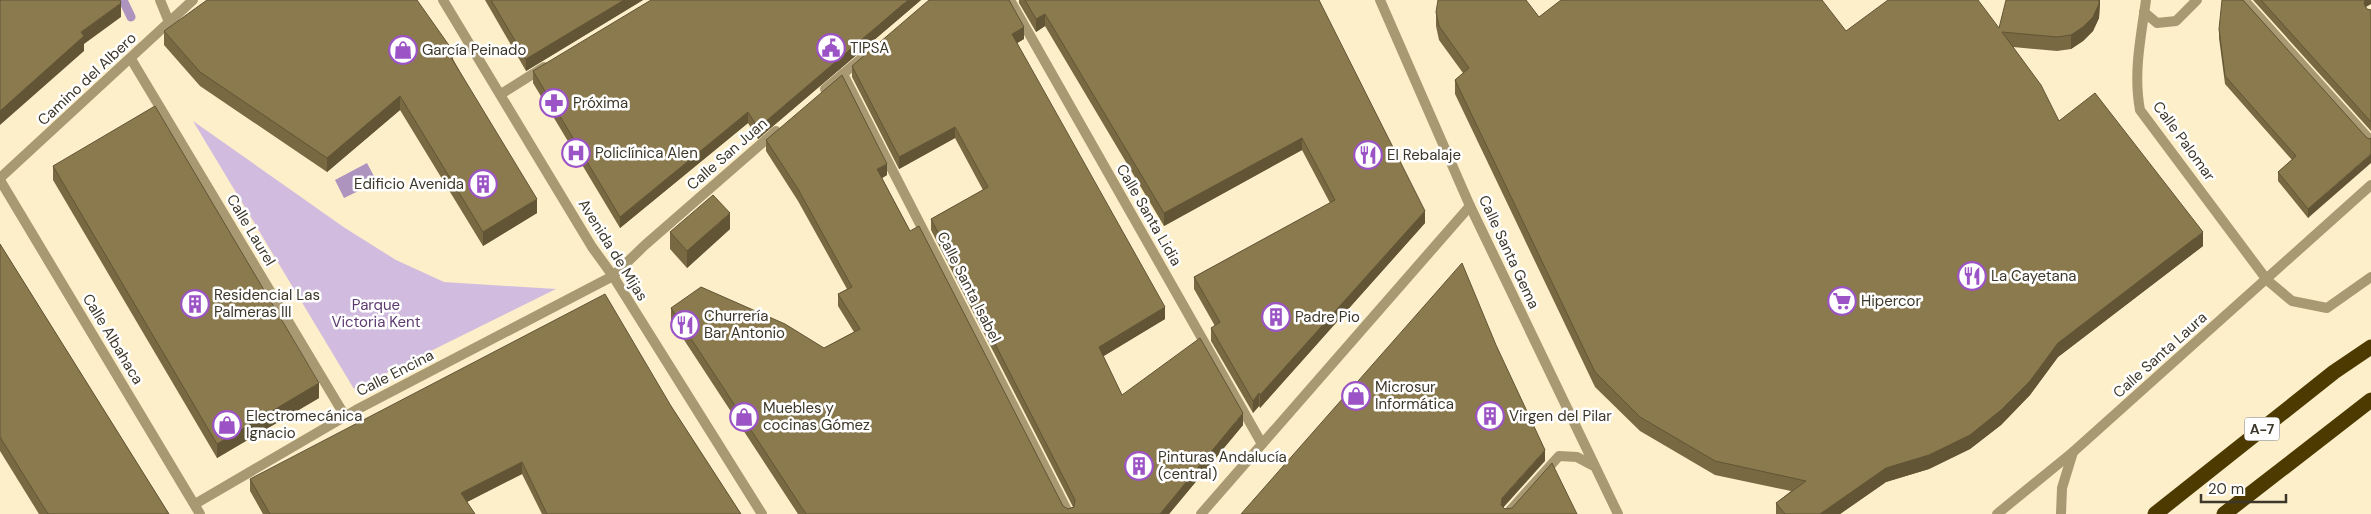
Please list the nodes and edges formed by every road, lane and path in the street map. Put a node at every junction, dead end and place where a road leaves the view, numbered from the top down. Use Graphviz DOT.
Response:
graph roads {
  1 [pos="160,0"];
  2 [pos="193,0"];
  3 [pos="443,0"];
  4 [pos="1010,0"];
  5 [pos="2146,0"];
  6 [pos="2197,0"];
  7 [pos="2244,0"];
  8 [pos="1384,3"];
  9 [pos="2144,12"];
  10 [pos="169,22"];
  11 [pos="872,49"];
  12 [pos="131,59"];
  13 [pos="550,64"];
  14 [pos="843,74"];
  15 [pos="501,94"];
  16 [pos="813,99"];
  17 [pos="784,125"];
  18 [pos="2371,141"];
  19 [pos="0,179"];
  20 [pos="2371,186"];
  21 [pos="1470,206"];
  22 [pos="613,276"];
  23 [pos="2371,276"];
  24 [pos="2267,280"];
  25 [pos="2371,347"];
  26 [pos="2371,400"];
  27 [pos="345,416"];
  28 [pos="1262,444"];
  29 [pos="2073,452"];
  30 [pos="1593,466"];
  31 [pos="195,504"];
  32 [pos="200,514"];
  33 [pos="762,514"];
  34 [pos="1070,514"];
  35 [pos="1201,514"];
  36 [pos="1507,514"];
  37 [pos="1618,514"];
  38 [pos="1997,514"];
  39 [pos="2061,514"];
  40 [pos="2155,514"];
  41 [pos="2224,514"];
  1 -- 10 [label="street"];
  2 -- 10 [label="street, Camino del Albero"];
  3 -- 15 [label="street, Avenida de Mijas"];
  4 -- 28 [label="street, Calle Santa Lidia"];
  5 -- 9 [label="street, Calle Palomar"];
  6 -- 9 [label="street"];
  7 -- 18 [label="street"];
  8 -- 21 [label="street, Calle Santa Gema"];
  9 -- 24 [label="street, Calle Palomar"];
  10 -- 12 [label="street, Camino del Albero"];
  11 -- 14 [label="street"];
  12 -- 19 [label="street, Camino del Albero"];
  12 -- 27 [label="street, Calle Laurel"];
  13 -- 15 [label="street"];
  14 -- 16 [label="street"];
  14 -- 34 [label="street, Calle Santa Isabel"];
  15 -- 22 [label="street, Avenida de Mijas"];
  17 -- 22 [label="street, Calle San Juan"];
  19 -- 31 [label="street, Calle Albahaca"];
  20 -- 24 [label="street, Calle Santa Laura"];
  21 -- 28 [label="street"];
  21 -- 30 [label="street, Calle Santa Gema"];
  22 -- 27 [label="street, Calle Encina"];
  22 -- 33 [label="street, Avenida de Mijas"];
  23 -- 24 [label="street, Calle Palomar"];
  24 -- 29 [label="street, Calle Santa Laura"];
  25 -- 40 [label="highway, A-7"];
  26 -- 41 [label="highway"];
  27 -- 31 [label="street, Calle Encina"];
  28 -- 35 [label="street"];
  29 -- 38 [label="street, Calle Santa Laura"];
  29 -- 39 [label="street"];
  30 -- 36 [label="street"];
  30 -- 37 [label="street, Calle Santa Gema"];
  31 -- 32 [label="street, Calle Albahaca"];
}
